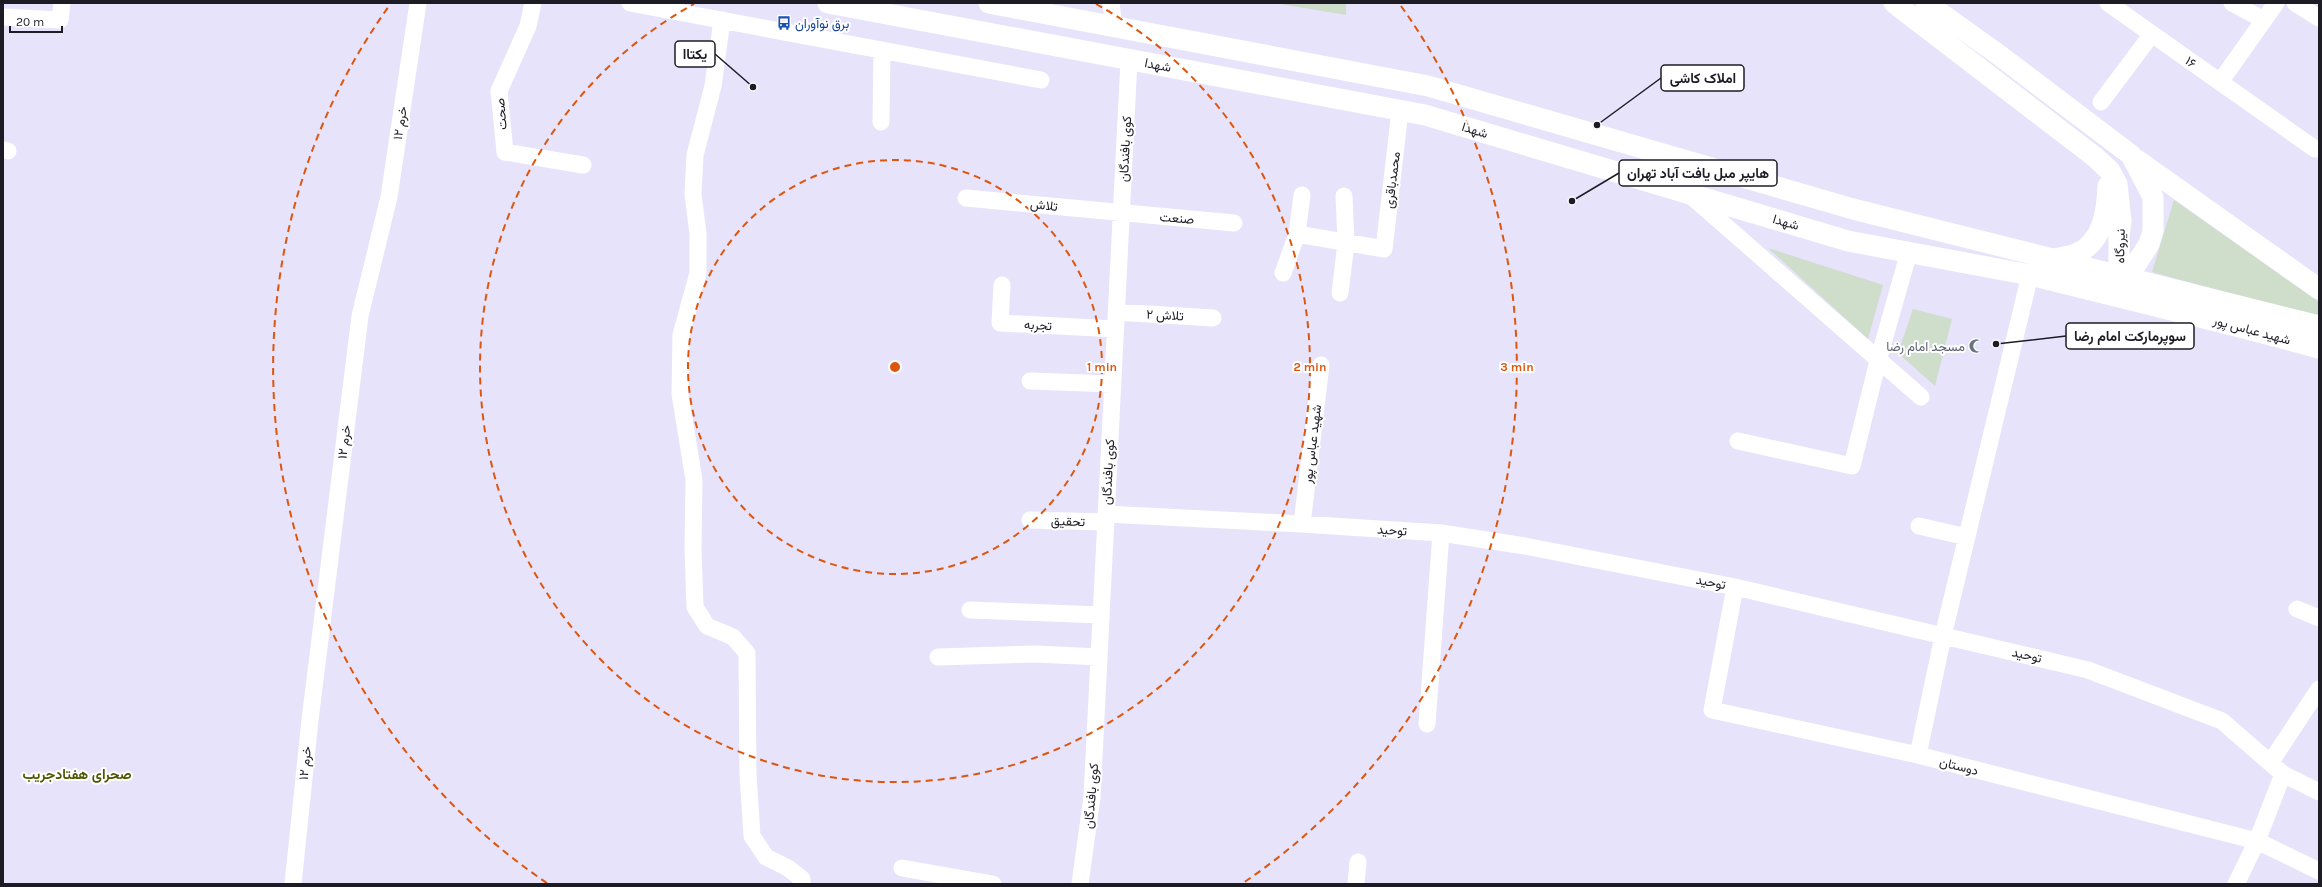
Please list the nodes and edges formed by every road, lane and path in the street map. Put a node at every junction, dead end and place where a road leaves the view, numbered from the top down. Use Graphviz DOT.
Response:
graph roads {
  1 [pos="62,3"];
  2 [pos="418,3"];
  3 [pos="533,3"];
  4 [pos="630,3"];
  5 [pos="828,3"];
  6 [pos="989,3"];
  7 [pos="1111,3"];
  8 [pos="1894,3"];
  9 [pos="1926,3"];
  10 [pos="1941,3"];
  11 [pos="2108,3"];
  12 [pos="2232,3"];
  13 [pos="2276,3"];
  14 [pos="2295,3"];
  15 [pos="3,17"];
  16 [pos="2319,18"];
  17 [pos="722,20"];
  18 [pos="2264,20"];
  19 [pos="1114,27"];
  20 [pos="1967,32"];
  21 [pos="2152,34"];
  22 [pos="882,50"];
  23 [pos="1129,60"];
  24 [pos="1041,80"];
  25 [pos="2220,82"];
  26 [pos="2101,102"];
  27 [pos="1400,111"];
  28 [pos="881,122"];
  29 [pos="2315,149"];
  30 [pos="2131,155"];
  31 [pos="2103,164"];
  32 [pos="583,165"];
  33 [pos="1689,194"];
  34 [pos="1302,195"];
  35 [pos="1344,196"];
  36 [pos="966,198"];
  37 [pos="1824,200"];
  38 [pos="1121,213"];
  39 [pos="1234,222"];
  40 [pos="1816,232"];
  41 [pos="1297,234"];
  42 [pos="1346,243"];
  43 [pos="1909,252"];
  44 [pos="2055,259"];
  45 [pos="1283,273"];
  46 [pos="2120,274"];
  47 [pos="2030,275"];
  48 [pos="1002,285"];
  49 [pos="2319,290"];
  50 [pos="1340,293"];
  51 [pos="2114,295"];
  52 [pos="1213,318"];
  53 [pos="1116,321"];
  54 [pos="2319,326"];
  55 [pos="2319,348"];
  56 [pos="1878,361"];
  57 [pos="1321,365"];
  58 [pos="1030,381"];
  59 [pos="1113,384"];
  60 [pos="1921,397"];
  61 [pos="1738,442"];
  62 [pos="1106,518"];
  63 [pos="1030,520"];
  64 [pos="1302,524"];
  65 [pos="1919,526"];
  66 [pos="1441,534"];
  67 [pos="1967,537"];
  68 [pos="1735,587"];
  69 [pos="2298,609"];
  70 [pos="970,610"];
  71 [pos="1101,615"];
  72 [pos="2319,618"];
  73 [pos="1943,636"];
  74 [pos="938,657"];
  75 [pos="1099,657"];
  76 [pos="2319,690"];
  77 [pos="1427,724"];
  78 [pos="1918,755"];
  79 [pos="2276,768"];
  80 [pos="2319,792"];
  81 [pos="2257,841"];
  82 [pos="1358,862"];
  83 [pos="902,868"];
  84 [pos="2319,871"];
  85 [pos="293,884"];
  86 [pos="802,884"];
  87 [pos="993,884"];
  88 [pos="1080,884"];
  89 [pos="1356,884"];
  90 [pos="2236,884"];
  1 -- 15 [label="street"];
  2 -- 85 [label="street, خرم ۱۲"];
  3 -- 32 [label="street, صحت"];
  4 -- 17 [label="street"];
  5 -- 23 [label="main road, شهدا"];
  6 -- 19 [label="main road"];
  7 -- 19 [label="street"];
  8 -- 31 [label="main road, نیروگاه"];
  9 -- 20 [label="main road, نیروگاه"];
  10 -- 20 [label="street"];
  11 -- 21 [label="street, ۱۶"];
  12 -- 18 [label="street"];
  13 -- 18 [label="street"];
  14 -- 16 [label="street"];
  17 -- 22 [label="street"];
  17 -- 86 [label="street"];
  18 -- 25 [label="street"];
  19 -- 37 [label="main road"];
  20 -- 30 [label="main road, نیروگاه"];
  21 -- 25 [label="street, ۱۶"];
  21 -- 26 [label="street"];
  22 -- 24 [label="street"];
  22 -- 28 [label="street"];
  23 -- 27 [label="main road, شهدا"];
  23 -- 38 [label="street, کوی بافندگان"];
  25 -- 29 [label="street, ۱۶"];
  27 -- 33 [label="main road, شهدا"];
  27 -- 42 [label="street, محمدباقری"];
  30 -- 46 [label="main road, نیروگاه"];
  30 -- 49 [label="main road"];
  31 -- 44 [label="main road"];
  31 -- 46 [label="main road, نیروگاه"];
  33 -- 40 [label="main road, شهدا"];
  33 -- 56 [label="street"];
  34 -- 41 [label="street"];
  35 -- 42 [label="street"];
  36 -- 38 [label="street, تلاش"];
  37 -- 40 [label="main road"];
  37 -- 44 [label="main road"];
  38 -- 39 [label="street, صنعت"];
  38 -- 53 [label="street, کوی بافندگان"];
  40 -- 43 [label="main road, شهدا"];
  41 -- 42 [label="street"];
  41 -- 45 [label="street"];
  42 -- 50 [label="street"];
  43 -- 47 [label="main road, شهدا"];
  43 -- 56 [label="street"];
  44 -- 46 [label="main road"];
  46 -- 51 [label="main road"];
  46 -- 54 [label="main road, شهید عباس پور"];
  47 -- 51 [label="main road, شهدا"];
  47 -- 67 [label="street"];
  48 -- 53 [label="street, تجربه"];
  51 -- 55 [label="main road, شهید عباس پور"];
  52 -- 53 [label="street, تلاش ۲"];
  53 -- 59 [label="street, کوی بافندگان"];
  56 -- 60 [label="street"];
  56 -- 61 [label="street"];
  57 -- 64 [label="street, شهید عباس پور"];
  58 -- 59 [label="street"];
  59 -- 62 [label="street, کوی بافندگان"];
  62 -- 63 [label="street, تحقیق"];
  62 -- 64 [label="street, توحید"];
  62 -- 71 [label="street, کوی بافندگان"];
  64 -- 66 [label="street, توحید"];
  65 -- 67 [label="street"];
  66 -- 68 [label="street, توحید"];
  66 -- 77 [label="street"];
  67 -- 73 [label="street"];
  68 -- 73 [label="street, توحید"];
  68 -- 78 [label="street, دوستان"];
  69 -- 72 [label="street"];
  70 -- 71 [label="street"];
  71 -- 75 [label="street, کوی بافندگان"];
  73 -- 78 [label="street"];
  73 -- 79 [label="street, توحید"];
  74 -- 75 [label="street"];
  75 -- 88 [label="street, کوی بافندگان"];
  76 -- 79 [label="street"];
  78 -- 81 [label="street, دوستان"];
  79 -- 80 [label="street, توحید"];
  79 -- 81 [label="street"];
  81 -- 84 [label="street, دوستان"];
  81 -- 90 [label="street"];
  82 -- 89 [label="street"];
  83 -- 87 [label="street"];
}
